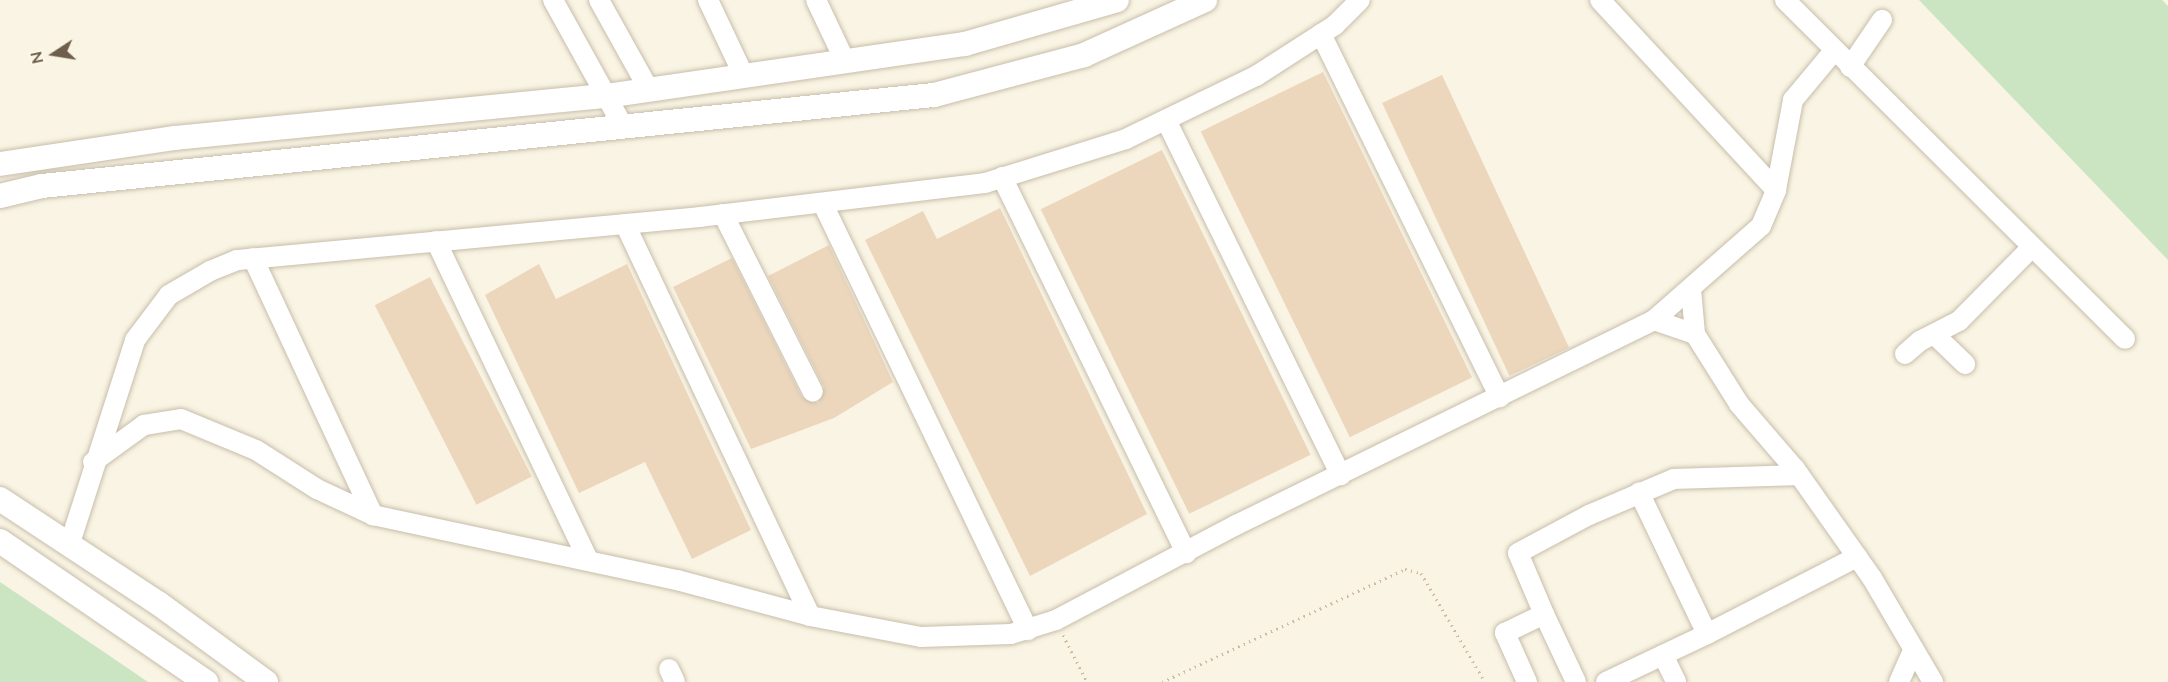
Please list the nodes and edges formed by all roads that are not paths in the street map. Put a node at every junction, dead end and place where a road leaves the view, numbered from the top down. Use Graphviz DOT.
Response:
graph roads {
  1 [pos="554,0"];
  2 [pos="599,0"];
  3 [pos="708,0"];
  4 [pos="816,0"];
  5 [pos="1117,0"];
  6 [pos="1205,0"];
  7 [pos="1360,0"];
  8 [pos="1599,0"];
  9 [pos="1785,0"];
  10 [pos="1882,20"];
  11 [pos="1321,34"];
  12 [pos="1833,51"];
  13 [pos="844,62"];
  14 [pos="1850,67"];
  15 [pos="744,76"];
  16 [pos="650,90"];
  17 [pos="607,96"];
  18 [pos="1166,120"];
  19 [pos="624,128"];
  20 [pos="0,164"];
  21 [pos="1002,177"];
  22 [pos="1776,190"];
  23 [pos="0,196"];
  24 [pos="823,204"];
  25 [pos="723,214"];
  26 [pos="625,224"];
  27 [pos="436,241"];
  28 [pos="2032,247"];
  29 [pos="253,258"];
  30 [pos="1691,289"];
  31 [pos="1654,320"];
  32 [pos="1695,334"];
  33 [pos="1935,335"];
  34 [pos="2125,339"];
  35 [pos="1905,354"];
  36 [pos="1965,364"];
  37 [pos="813,392"];
  38 [pos="1500,397"];
  39 [pos="93,462"];
  40 [pos="1797,472"];
  41 [pos="1341,475"];
  42 [pos="1639,492"];
  43 [pos="0,498"];
  44 [pos="373,514"];
  45 [pos="0,541"];
  46 [pos="70,543"];
  47 [pos="1186,553"];
  48 [pos="1857,557"];
  49 [pos="588,560"];
  50 [pos="1544,614"];
  51 [pos="810,616"];
  52 [pos="1028,630"];
  53 [pos="1707,634"];
  54 [pos="1914,649"];
  55 [pos="1663,655"];
  56 [pos="206,682"];
  57 [pos="266,682"];
  58 [pos="1527,682"];
  59 [pos="1576,682"];
  60 [pos="1606,682"];
  61 [pos="1676,682"];
  62 [pos="1899,682"];
  63 [pos="1933,682"];
  1 -- 17 [label="street"];
  2 -- 16 [label="street"];
  3 -- 15 [label="street"];
  4 -- 13 [label="street"];
  5 -- 13 [label="street"];
  6 -- 19 [label="street"];
  7 -- 11 [label="street"];
  8 -- 22 [label="street"];
  9 -- 12 [label="street"];
  10 -- 14 [label="street"];
  11 -- 18 [label="street"];
  11 -- 38 [label="street"];
  12 -- 14 [label="street"];
  12 -- 22 [label="street"];
  13 -- 15 [label="street"];
  14 -- 28 [label="street"];
  15 -- 16 [label="street"];
  16 -- 17 [label="street"];
  17 -- 19 [label="street"];
  17 -- 20 [label="street"];
  18 -- 21 [label="street"];
  18 -- 41 [label="street"];
  19 -- 23 [label="street"];
  21 -- 24 [label="street"];
  21 -- 47 [label="street"];
  22 -- 30 [label="street"];
  24 -- 25 [label="street"];
  24 -- 52 [label="street"];
  25 -- 26 [label="street"];
  25 -- 37 [label="street"];
  26 -- 27 [label="street"];
  26 -- 51 [label="street"];
  27 -- 29 [label="street"];
  27 -- 49 [label="street"];
  28 -- 33 [label="street"];
  28 -- 34 [label="street"];
  29 -- 39 [label="street"];
  29 -- 44 [label="street"];
  30 -- 31 [label="street"];
  30 -- 32 [label="street"];
  31 -- 32 [label="street"];
  31 -- 38 [label="street"];
  32 -- 40 [label="street"];
  33 -- 35 [label="street"];
  33 -- 36 [label="street"];
  38 -- 41 [label="street"];
  39 -- 44 [label="street"];
  39 -- 46 [label="street"];
  40 -- 42 [label="street"];
  40 -- 48 [label="street"];
  41 -- 47 [label="street"];
  42 -- 50 [label="street"];
  42 -- 53 [label="street"];
  43 -- 46 [label="street"];
  44 -- 49 [label="street"];
  45 -- 56 [label="street"];
  46 -- 57 [label="street"];
  47 -- 52 [label="street"];
  48 -- 53 [label="street"];
  48 -- 54 [label="street"];
  49 -- 51 [label="street"];
  50 -- 58 [label="street"];
  50 -- 59 [label="street"];
  51 -- 52 [label="street"];
  53 -- 55 [label="street"];
  54 -- 62 [label="street"];
  54 -- 63 [label="street"];
  55 -- 60 [label="street"];
  55 -- 61 [label="street"];
}
